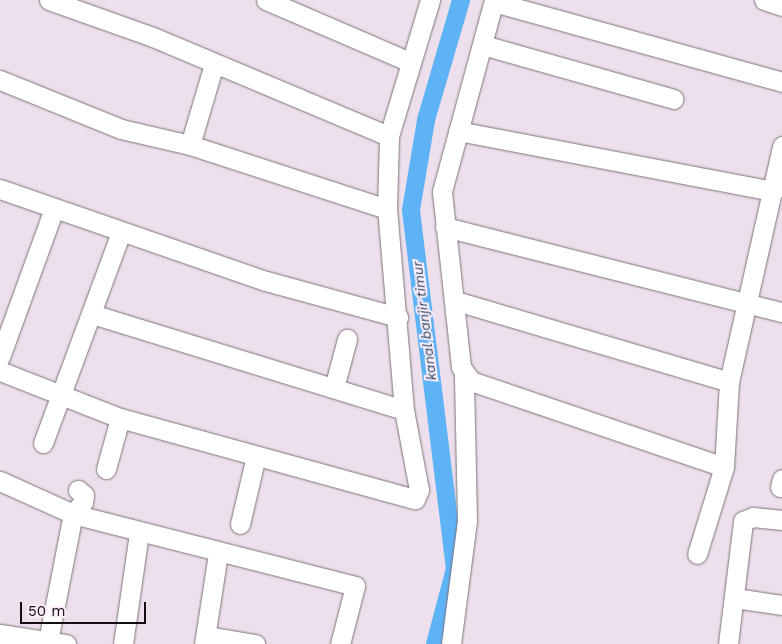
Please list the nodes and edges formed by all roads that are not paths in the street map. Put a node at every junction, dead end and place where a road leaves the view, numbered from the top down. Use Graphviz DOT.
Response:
graph roads {
  1 [pos="49,0"];
  2 [pos="266,0"];
  3 [pos="430,0"];
  4 [pos="764,0"];
  5 [pos="494,1"];
  6 [pos="782,6"];
  7 [pos="483,45"];
  8 [pos="410,62"];
  9 [pos="214,64"];
  10 [pos="0,80"];
  11 [pos="782,82"];
  12 [pos="674,99"];
  13 [pos="458,131"];
  14 [pos="389,136"];
  15 [pos="190,145"];
  16 [pos="782,146"];
  17 [pos="773,191"];
  18 [pos="1,192"];
  19 [pos="54,209"];
  20 [pos="387,209"];
  21 [pos="446,228"];
  22 [pos="121,232"];
  23 [pos="456,301"];
  24 [pos="744,301"];
  25 [pos="782,312"];
  26 [pos="92,314"];
  27 [pos="398,317"];
  28 [pos="347,340"];
  29 [pos="0,357"];
  30 [pos="0,371"];
  31 [pos="464,374"];
  32 [pos="729,382"];
  33 [pos="334,388"];
  34 [pos="62,392"];
  35 [pos="404,410"];
  36 [pos="120,418"];
  37 [pos="43,443"];
  38 [pos="256,456"];
  39 [pos="724,467"];
  40 [pos="106,469"];
  41 [pos="0,481"];
  42 [pos="78,490"];
  43 [pos="73,514"];
  44 [pos="782,520"];
  45 [pos="240,524"];
  46 [pos="139,532"];
  47 [pos="218,554"];
  48 [pos="697,554"];
  49 [pos="735,598"];
  50 [pos="782,605"];
  51 [pos="0,634"];
  52 [pos="205,640"];
  53 [pos="57,643"];
  54 [pos="123,644"];
  55 [pos="255,644"];
  56 [pos="340,644"];
  57 [pos="451,644"];
  58 [pos="728,644"];
  1 -- 9 [label="street"];
  2 -- 8 [label="street"];
  3 -- 8 [label="street"];
  4 -- 6 [label="street"];
  5 -- 7 [label="street"];
  5 -- 11 [label="street"];
  7 -- 12 [label="street"];
  7 -- 13 [label="street"];
  8 -- 14 [label="street"];
  9 -- 14 [label="street"];
  9 -- 15 [label="street"];
  10 -- 15 [label="street"];
  13 -- 17 [label="street"];
  13 -- 21 [label="street"];
  14 -- 20 [label="street"];
  15 -- 20 [label="street"];
  16 -- 17 [label="street"];
  17 -- 24 [label="street"];
  18 -- 19 [label="street"];
  19 -- 22 [label="street"];
  19 -- 29 [label="street"];
  20 -- 27 [label="street"];
  21 -- 23 [label="street"];
  21 -- 24 [label="street"];
  22 -- 26 [label="street"];
  22 -- 27 [label="street"];
  23 -- 31 [label="street"];
  23 -- 32 [label="street"];
  24 -- 25 [label="street"];
  24 -- 32 [label="street"];
  26 -- 33 [label="street"];
  26 -- 34 [label="street"];
  27 -- 35 [label="street"];
  28 -- 33 [label="street"];
  30 -- 34 [label="street"];
  31 -- 39 [label="street"];
  31 -- 57 [label="street"];
  32 -- 39 [label="street"];
  33 -- 35 [label="street"];
  34 -- 36 [label="street"];
  34 -- 37 [label="street"];
  35 -- 38 [label="street"];
  36 -- 38 [label="street"];
  36 -- 40 [label="street"];
  38 -- 45 [label="street"];
  39 -- 48 [label="street"];
  41 -- 43 [label="street"];
  42 -- 43 [label="street"];
  43 -- 46 [label="street"];
  43 -- 53 [label="street"];
  44 -- 49 [label="street"];
  46 -- 47 [label="street"];
  46 -- 54 [label="street"];
  47 -- 52 [label="street"];
  47 -- 56 [label="street"];
  49 -- 50 [label="street"];
  49 -- 58 [label="street"];
  51 -- 53 [label="street"];
  52 -- 55 [label="street"];
}
